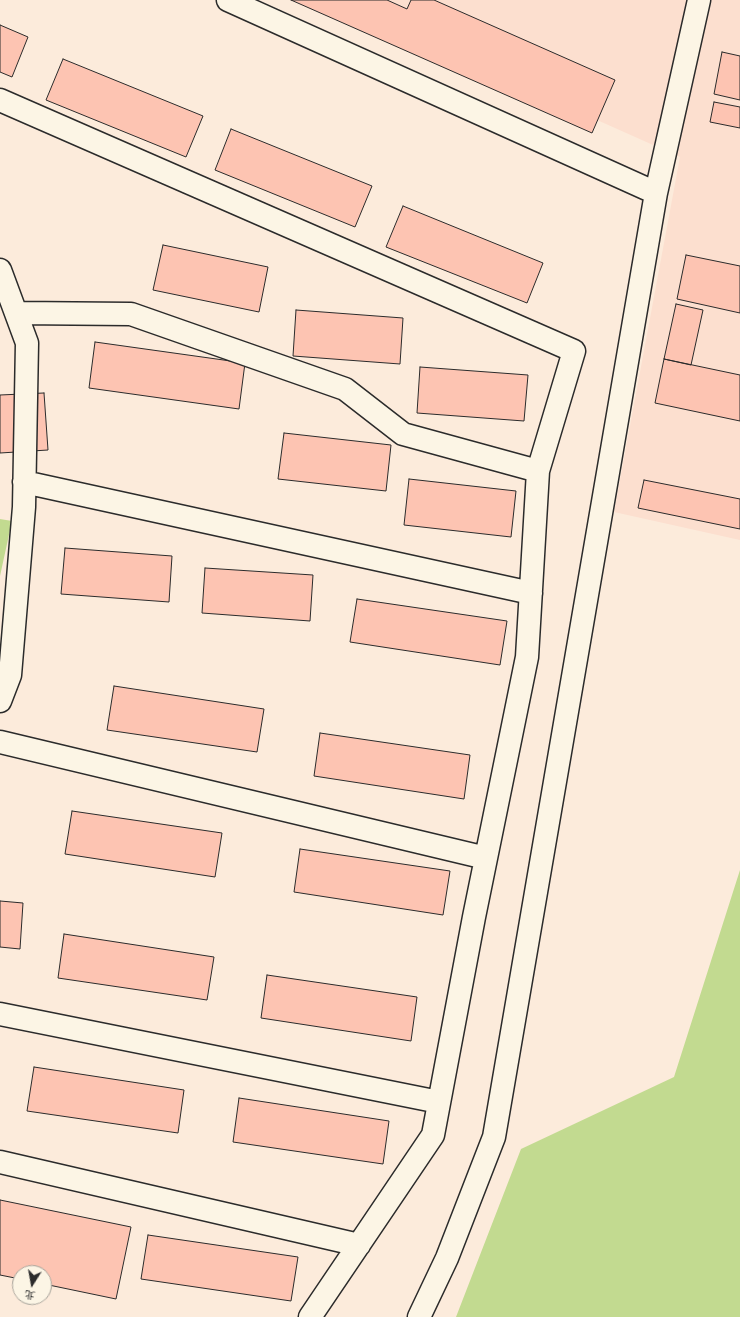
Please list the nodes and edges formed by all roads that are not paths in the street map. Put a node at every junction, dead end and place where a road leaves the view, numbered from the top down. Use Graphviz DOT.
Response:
graph roads {
  1 [pos="228,0"];
  2 [pos="699,0"];
  3 [pos="0,100"];
  4 [pos="656,193"];
  5 [pos="0,270"];
  6 [pos="16,313"];
  7 [pos="538,471"];
  8 [pos="24,482"];
  9 [pos="531,593"];
  10 [pos="0,702"];
  11 [pos="0,742"];
  12 [pos="486,858"];
  13 [pos="0,1014"];
  14 [pos="439,1102"];
  15 [pos="0,1162"];
  16 [pos="359,1245"];
  17 [pos="310,1317"];
  18 [pos="419,1317"];
  1 -- 4 [label="street"];
  2 -- 4 [label="street"];
  3 -- 7 [label="street"];
  4 -- 18 [label="street"];
  5 -- 6 [label="street"];
  6 -- 7 [label="street"];
  6 -- 8 [label="street"];
  7 -- 9 [label="street"];
  8 -- 9 [label="street"];
  8 -- 10 [label="street"];
  9 -- 12 [label="street"];
  11 -- 12 [label="street"];
  12 -- 14 [label="street"];
  13 -- 14 [label="street"];
  14 -- 16 [label="street"];
  15 -- 16 [label="street"];
  16 -- 17 [label="street"];
}
